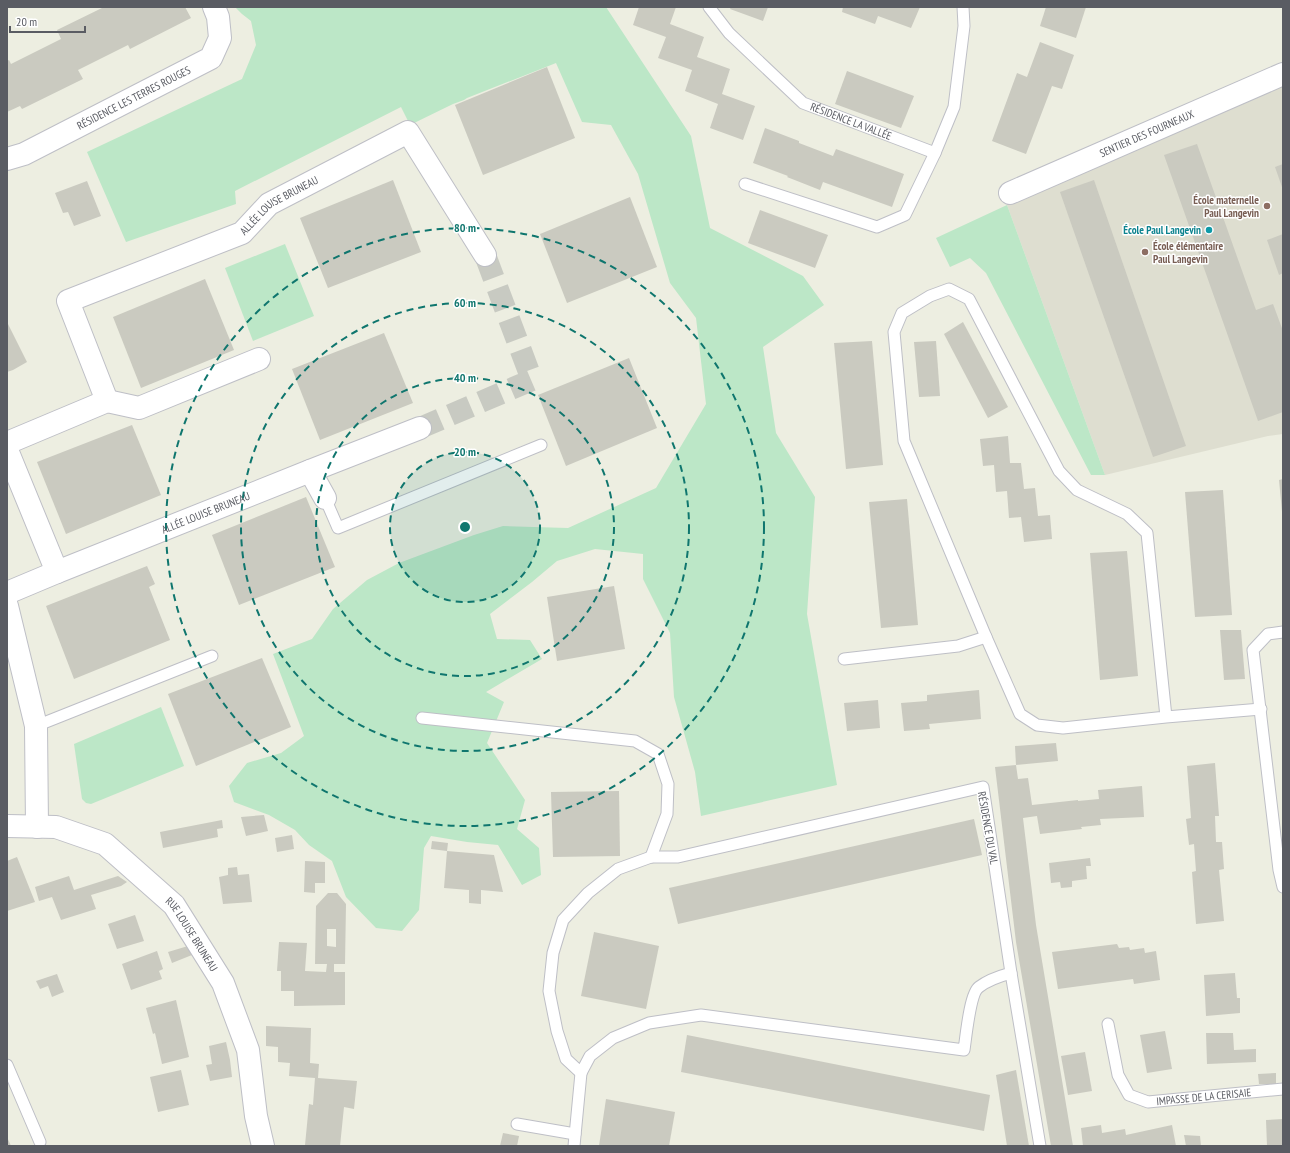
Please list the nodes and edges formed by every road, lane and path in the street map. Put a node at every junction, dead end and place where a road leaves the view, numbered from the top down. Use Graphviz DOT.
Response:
graph roads {
  1 [pos="214,7"];
  2 [pos="709,7"];
  3 [pos="963,7"];
  4 [pos="1283,74"];
  5 [pos="934,153"];
  6 [pos="7,159"];
  7 [pos="745,184"];
  8 [pos="1010,193"];
  9 [pos="485,255"];
  10 [pos="259,359"];
  11 [pos="107,401"];
  12 [pos="420,428"];
  13 [pos="7,443"];
  14 [pos="541,445"];
  15 [pos="7,450"];
  16 [pos="310,471"];
  17 [pos="325,498"];
  18 [pos="57,572"];
  19 [pos="7,593"];
  20 [pos="7,606"];
  21 [pos="1283,632"];
  22 [pos="986,637"];
  23 [pos="212,656"];
  24 [pos="844,659"];
  25 [pos="1261,708"];
  26 [pos="1166,717"];
  27 [pos="422,718"];
  28 [pos="36,726"];
  29 [pos="7,826"];
  30 [pos="37,827"];
  31 [pos="651,857"];
  32 [pos="1283,887"];
  33 [pos="1011,973"];
  34 [pos="1108,1024"];
  35 [pos="7,1065"];
  36 [pos="581,1073"];
  37 [pos="1283,1089"];
  38 [pos="517,1124"];
  39 [pos="575,1134"];
  40 [pos="40,1142"];
  41 [pos="263,1146"];
  42 [pos="574,1146"];
  43 [pos="1040,1146"];
  1 -- 6 [label="street, RÉSIDENCE LES TERRES ROUGES"];
  2 -- 5 [label="lane, RÉSIDENCE LA VALLÉE"];
  3 -- 5 [label="lane"];
  4 -- 8 [label="street, SENTIER DES FOURNEAUX"];
  5 -- 7 [label="lane"];
  9 -- 11 [label="street, ALLÉE LOUISE BRUNEAU"];
  10 -- 11 [label="street"];
  11 -- 13 [label="street"];
  12 -- 16 [label="street, ALLÉE LOUISE BRUNEAU"];
  14 -- 17 [label="lane"];
  15 -- 18 [label="street"];
  16 -- 17 [label="street"];
  16 -- 18 [label="street, ALLÉE LOUISE BRUNEAU"];
  18 -- 19 [label="street, ALLÉE LOUISE BRUNEAU"];
  20 -- 28 [label="street"];
  21 -- 25 [label="lane"];
  22 -- 24 [label="lane"];
  22 -- 26 [label="lane"];
  22 -- 26 [label="lane"];
  23 -- 28 [label="lane"];
  25 -- 26 [label="lane"];
  25 -- 32 [label="lane"];
  27 -- 31 [label="lane"];
  28 -- 30 [label="street"];
  29 -- 30 [label="street, RUE LOUISE BRUNEAU"];
  30 -- 41 [label="street, RUE LOUISE BRUNEAU"];
  31 -- 33 [label="lane, RÉSIDENCE DU VAL"];
  31 -- 36 [label="lane, RÉSIDENCE DU VAL"];
  33 -- 36 [label="lane"];
  33 -- 43 [label="lane"];
  34 -- 37 [label="lane, IMPASSE DE LA CERISAIE"];
  35 -- 40 [label="lane"];
  36 -- 39 [label="lane"];
  38 -- 39 [label="lane"];
  39 -- 42 [label="lane"];
}
